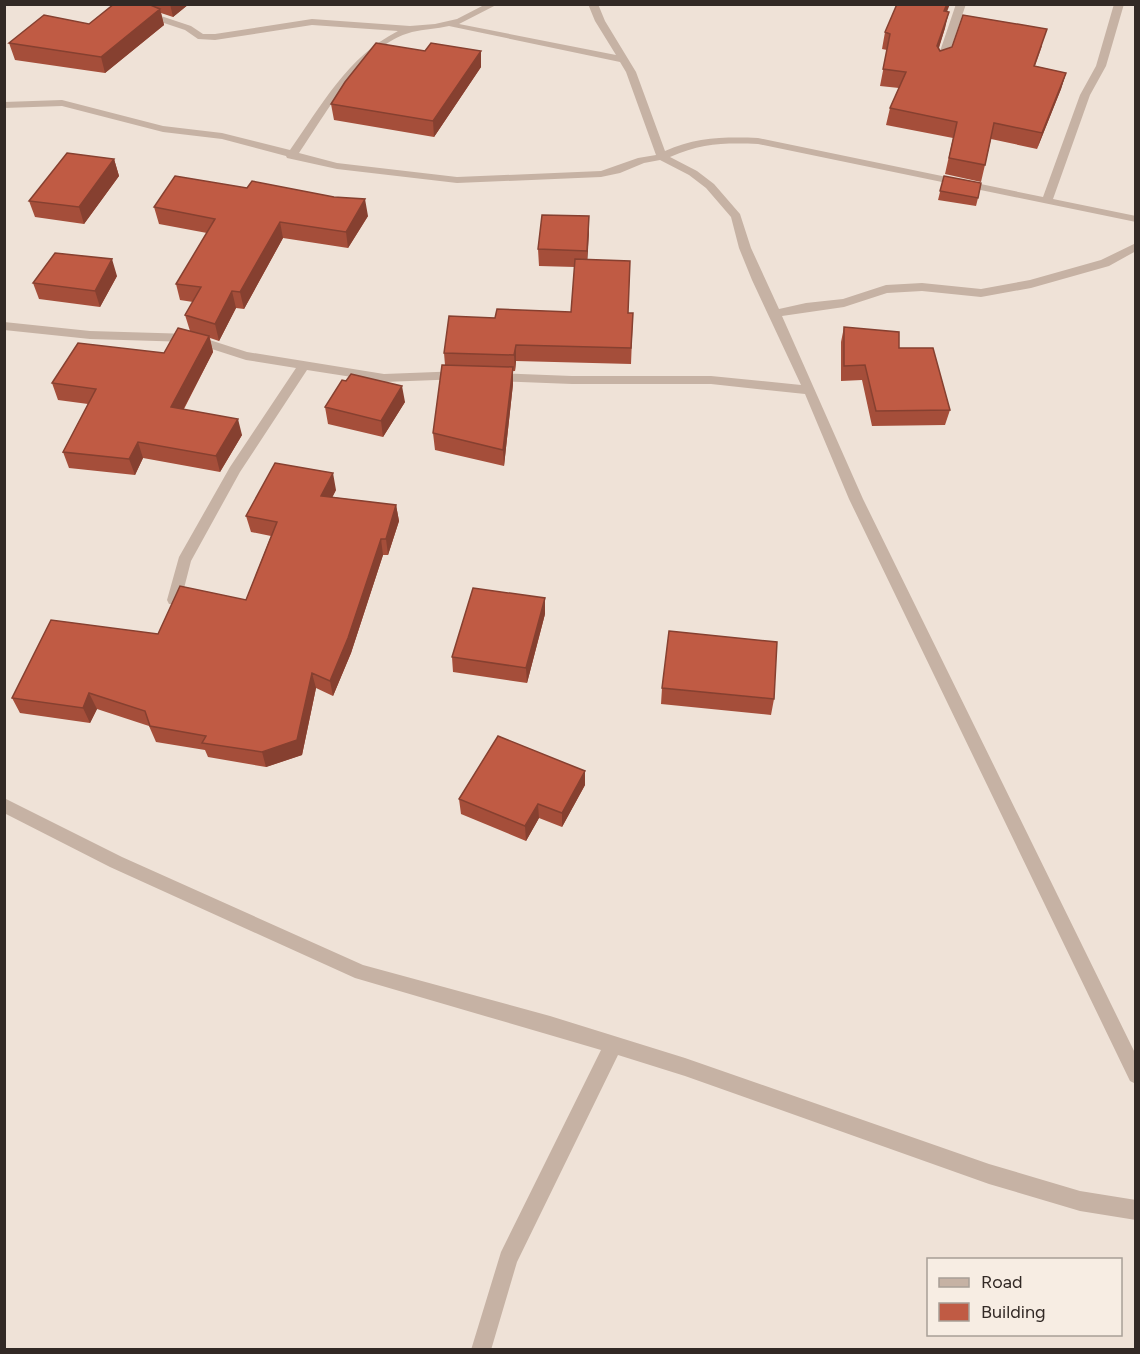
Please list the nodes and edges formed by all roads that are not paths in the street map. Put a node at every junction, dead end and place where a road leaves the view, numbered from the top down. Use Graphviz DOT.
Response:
graph roads {
  1 [pos="494,4"];
  2 [pos="593,4"];
  3 [pos="961,4"];
  4 [pos="1119,4"];
  5 [pos="140,11"];
  6 [pos="442,25"];
  7 [pos="410,29"];
  8 [pos="624,60"];
  9 [pos="941,63"];
  10 [pos="4,105"];
  11 [pos="291,156"];
  12 [pos="662,157"];
  13 [pos="1047,201"];
  14 [pos="1136,219"];
  15 [pos="1136,246"];
  16 [pos="775,314"];
  17 [pos="4,326"];
  18 [pos="304,365"];
  19 [pos="809,390"];
  20 [pos="174,600"];
  21 [pos="4,804"];
  22 [pos="613,1045"];
  23 [pos="1136,1075"];
  24 [pos="1136,1210"];
  25 [pos="481,1350"];
  1 -- 6 [label="street"];
  2 -- 8 [label="street"];
  3 -- 9 [label="street"];
  4 -- 13 [label="street"];
  5 -- 7 [label="street"];
  6 -- 7 [label="street"];
  6 -- 8 [label="street"];
  7 -- 11 [label="street"];
  8 -- 12 [label="street"];
  10 -- 11 [label="street"];
  11 -- 12 [label="street"];
  12 -- 13 [label="street"];
  12 -- 16 [label="street"];
  13 -- 14 [label="street"];
  15 -- 16 [label="street"];
  16 -- 19 [label="street"];
  17 -- 18 [label="street"];
  18 -- 19 [label="street"];
  18 -- 20 [label="street"];
  19 -- 23 [label="street"];
  21 -- 22 [label="street"];
  22 -- 24 [label="street"];
  22 -- 25 [label="street"];
}
